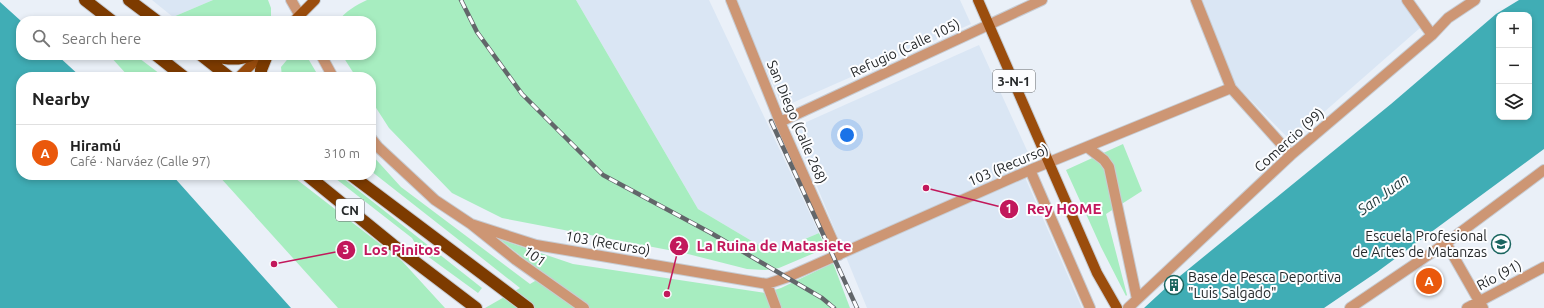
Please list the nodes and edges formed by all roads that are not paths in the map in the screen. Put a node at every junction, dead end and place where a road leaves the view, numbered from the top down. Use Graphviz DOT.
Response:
graph roads {
  1 [pos="85,0"];
  2 [pos="129,0"];
  3 [pos="291,0"];
  4 [pos="315,0"];
  5 [pos="731,0"];
  6 [pos="978,0"];
  7 [pos="1042,0"];
  8 [pos="1196,0"];
  9 [pos="1407,0"];
  10 [pos="1475,0"];
  11 [pos="106,16"];
  12 [pos="150,16"];
  13 [pos="298,16"];
  14 [pos="302,16"];
  15 [pos="989,25"];
  16 [pos="1432,34"];
  17 [pos="162,60"];
  18 [pos="207,60"];
  19 [pos="256,60"];
  20 [pos="265,60"];
  21 [pos="324,60"];
  22 [pos="178,72"];
  23 [pos="223,72"];
  24 [pos="244,72"];
  25 [pos="261,72"];
  26 [pos="330,72"];
  27 [pos="1231,88"];
  28 [pos="780,122"];
  29 [pos="376,144"];
  30 [pos="1087,147"];
  31 [pos="1291,155"];
  32 [pos="1050,162"];
  33 [pos="1030,170"];
  34 [pos="1544,170"];
  35 [pos="313,180"];
  36 [pos="358,180"];
  37 [pos="471,224"];
  38 [pos="1446,243"];
  39 [pos="839,255"];
  40 [pos="1544,267"];
  41 [pos="767,284"];
  42 [pos="1137,299"];
  43 [pos="1482,305"];
  44 [pos="476,308"];
  45 [pos="528,308"];
  46 [pos="584,308"];
  47 [pos="776,308"];
  48 [pos="1090,308"];
  49 [pos="1117,308"];
  50 [pos="1128,308"];
  51 [pos="1350,308"];
  52 [pos="1467,308"];
  1 -- 11 [label="highway"];
  2 -- 12 [label="highway"];
  3 -- 13 [label="street"];
  4 -- 14 [label="main road"];
  5 -- 28 [label="street, San Diego (Calle 268)"];
  6 -- 15 [label="main road, 3-N-1"];
  7 -- 15 [label="street, Refugio (Calle 105)"];
  8 -- 27 [label="street"];
  9 -- 16 [label="street"];
  10 -- 16 [label="street, Comercio (99)"];
  15 -- 28 [label="street, Refugio (Calle 105)"];
  15 -- 32 [label="main road, 3-N-1"];
  16 -- 31 [label="street, Comercio (99)"];
  17 -- 22 [label="highway"];
  18 -- 23 [label="highway"];
  19 -- 24 [label="main road"];
  20 -- 25 [label="highway"];
  21 -- 26 [label="street"];
  27 -- 30 [label="street, 103 (Recurso)"];
  27 -- 31 [label="street"];
  28 -- 39 [label="street, San Diego (Calle 268)"];
  29 -- 37 [label="street"];
  30 -- 32 [label="street, 103 (Recurso)"];
  30 -- 42 [label="street"];
  31 -- 42 [label="street, Comercio (99)"];
  32 -- 33 [label="street, 103 (Recurso)"];
  32 -- 49 [label="main road, 3-N-1"];
  33 -- 39 [label="street, 103 (Recurso)"];
  33 -- 48 [label="street"];
  34 -- 38 [label="street"];
  35 -- 44 [label="highway, CN"];
  36 -- 45 [label="highway, CN"];
  37 -- 41 [label="street, 103 (Recurso)"];
  37 -- 46 [label="street, 101"];
  38 -- 43 [label="street"];
  38 -- 51 [label="street"];
  39 -- 41 [label="street, 103 (Recurso)"];
  40 -- 43 [label="street, Río (91)"];
  41 -- 47 [label="street"];
  42 -- 50 [label="street, Comercio (99)"];
  43 -- 52 [label="street, Río (91)"];
}
